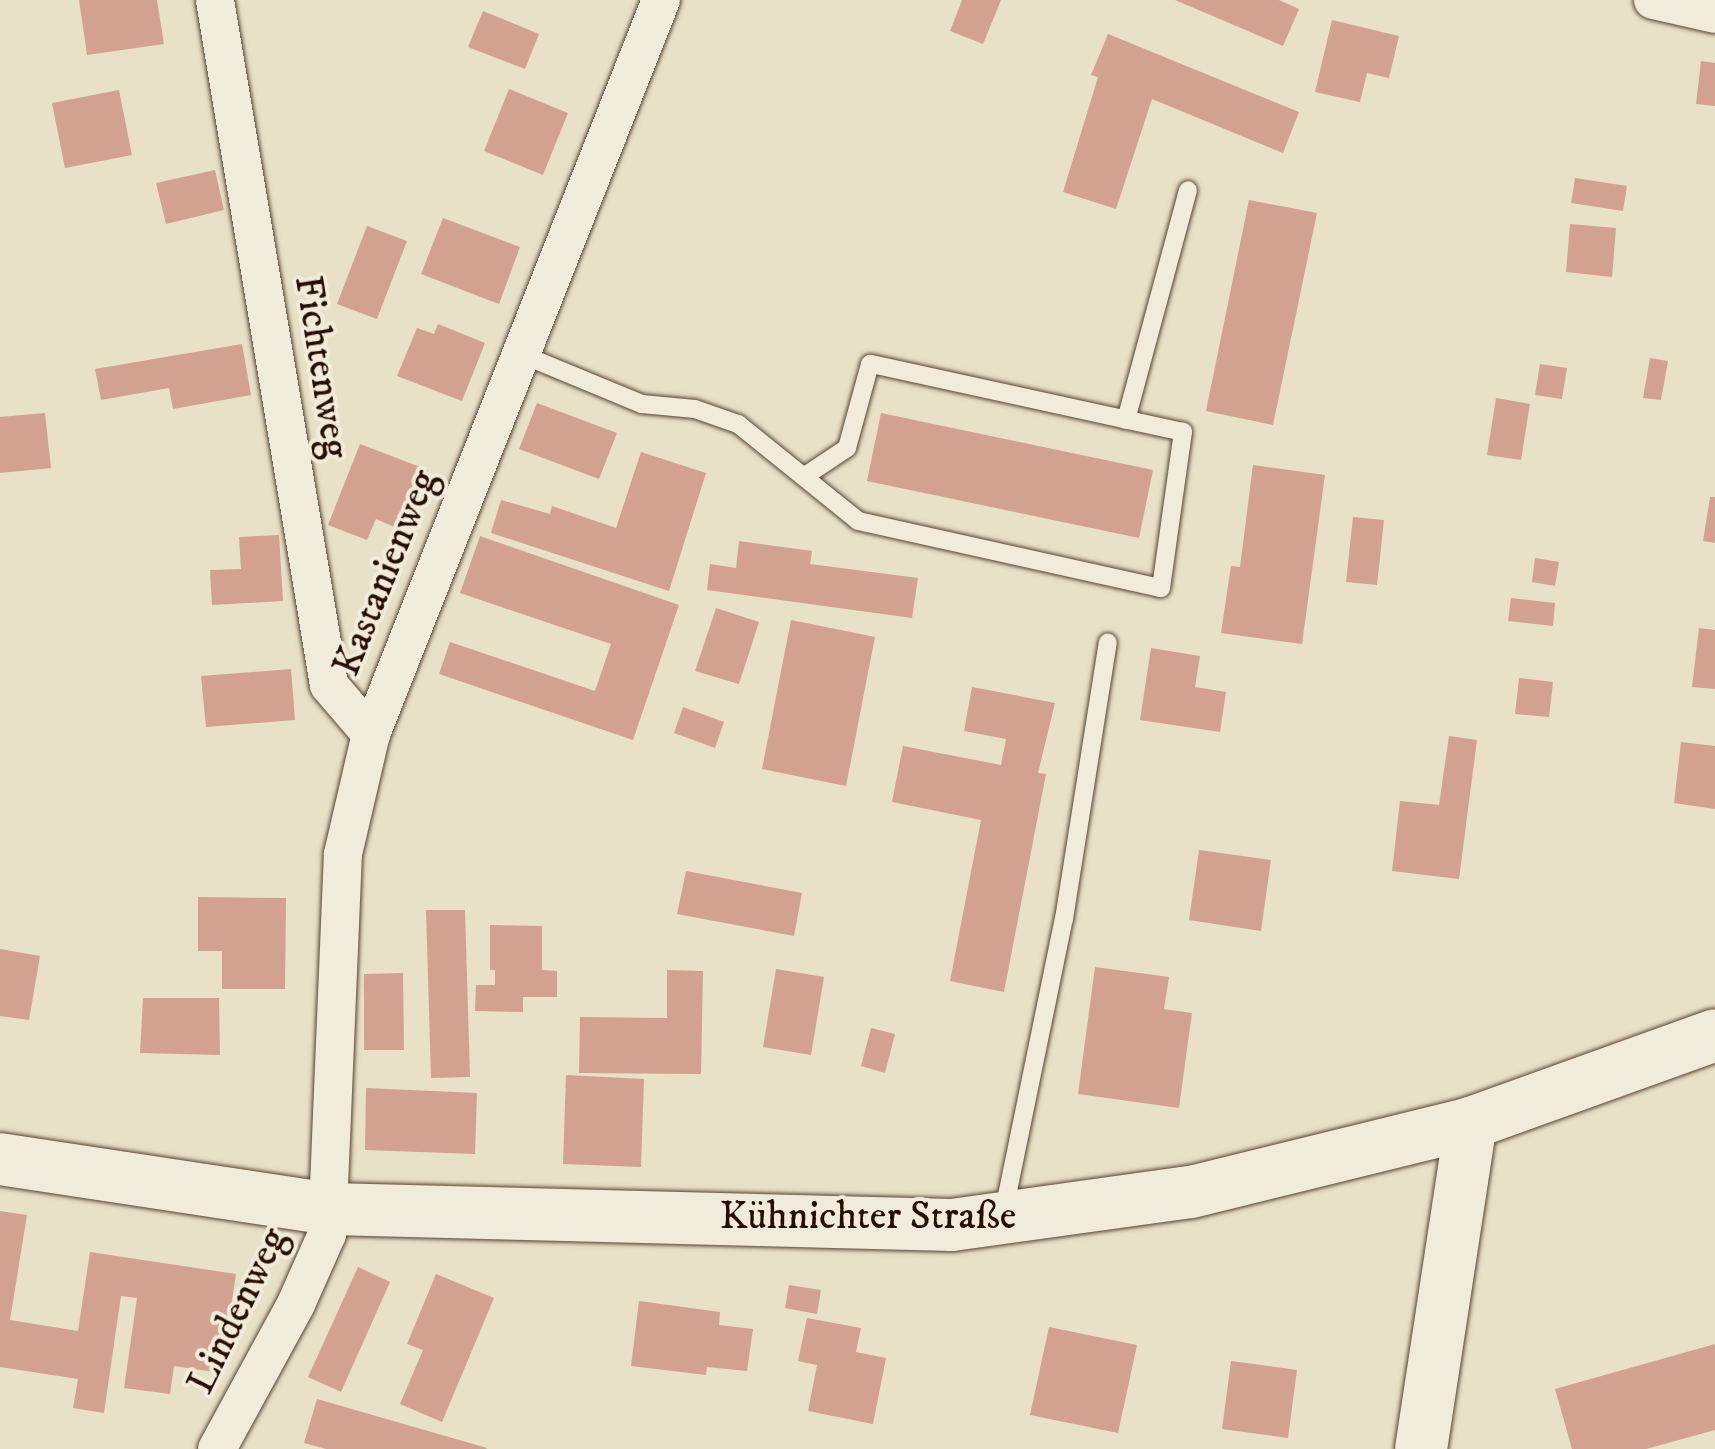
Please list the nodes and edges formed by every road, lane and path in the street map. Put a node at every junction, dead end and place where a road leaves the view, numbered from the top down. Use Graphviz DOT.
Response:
graph roads {
  1 [pos="215,0"];
  2 [pos="661,0"];
  3 [pos="1653,0"];
  4 [pos="1715,14"];
  5 [pos="1188,190"];
  6 [pos="521,354"];
  7 [pos="1126,420"];
  8 [pos="805,476"];
  9 [pos="1108,642"];
  10 [pos="371,734"];
  11 [pos="1715,1036"];
  12 [pos="1471,1123"];
  13 [pos="0,1159"];
  14 [pos="331,1209"];
  15 [pos="1002,1220"];
  16 [pos="217,1449"];
  17 [pos="1421,1449"];
  1 -- 10 [label="street, Fichtenweg"];
  2 -- 6 [label="street, Kastanienweg"];
  3 -- 4 [label="street"];
  5 -- 7 [label="lane"];
  6 -- 8 [label="lane"];
  6 -- 10 [label="street, Kastanienweg"];
  7 -- 8 [label="lane"];
  7 -- 8 [label="lane"];
  9 -- 15 [label="lane"];
  10 -- 14 [label="street, Kastanienweg"];
  11 -- 12 [label="street, Kühnichter Straße"];
  12 -- 15 [label="street, Kühnichter Straße"];
  12 -- 17 [label="street"];
  13 -- 14 [label="street, Kühnichter Straße"];
  14 -- 15 [label="street, Kühnichter Straße"];
  14 -- 16 [label="street, Lindenweg"];
}
